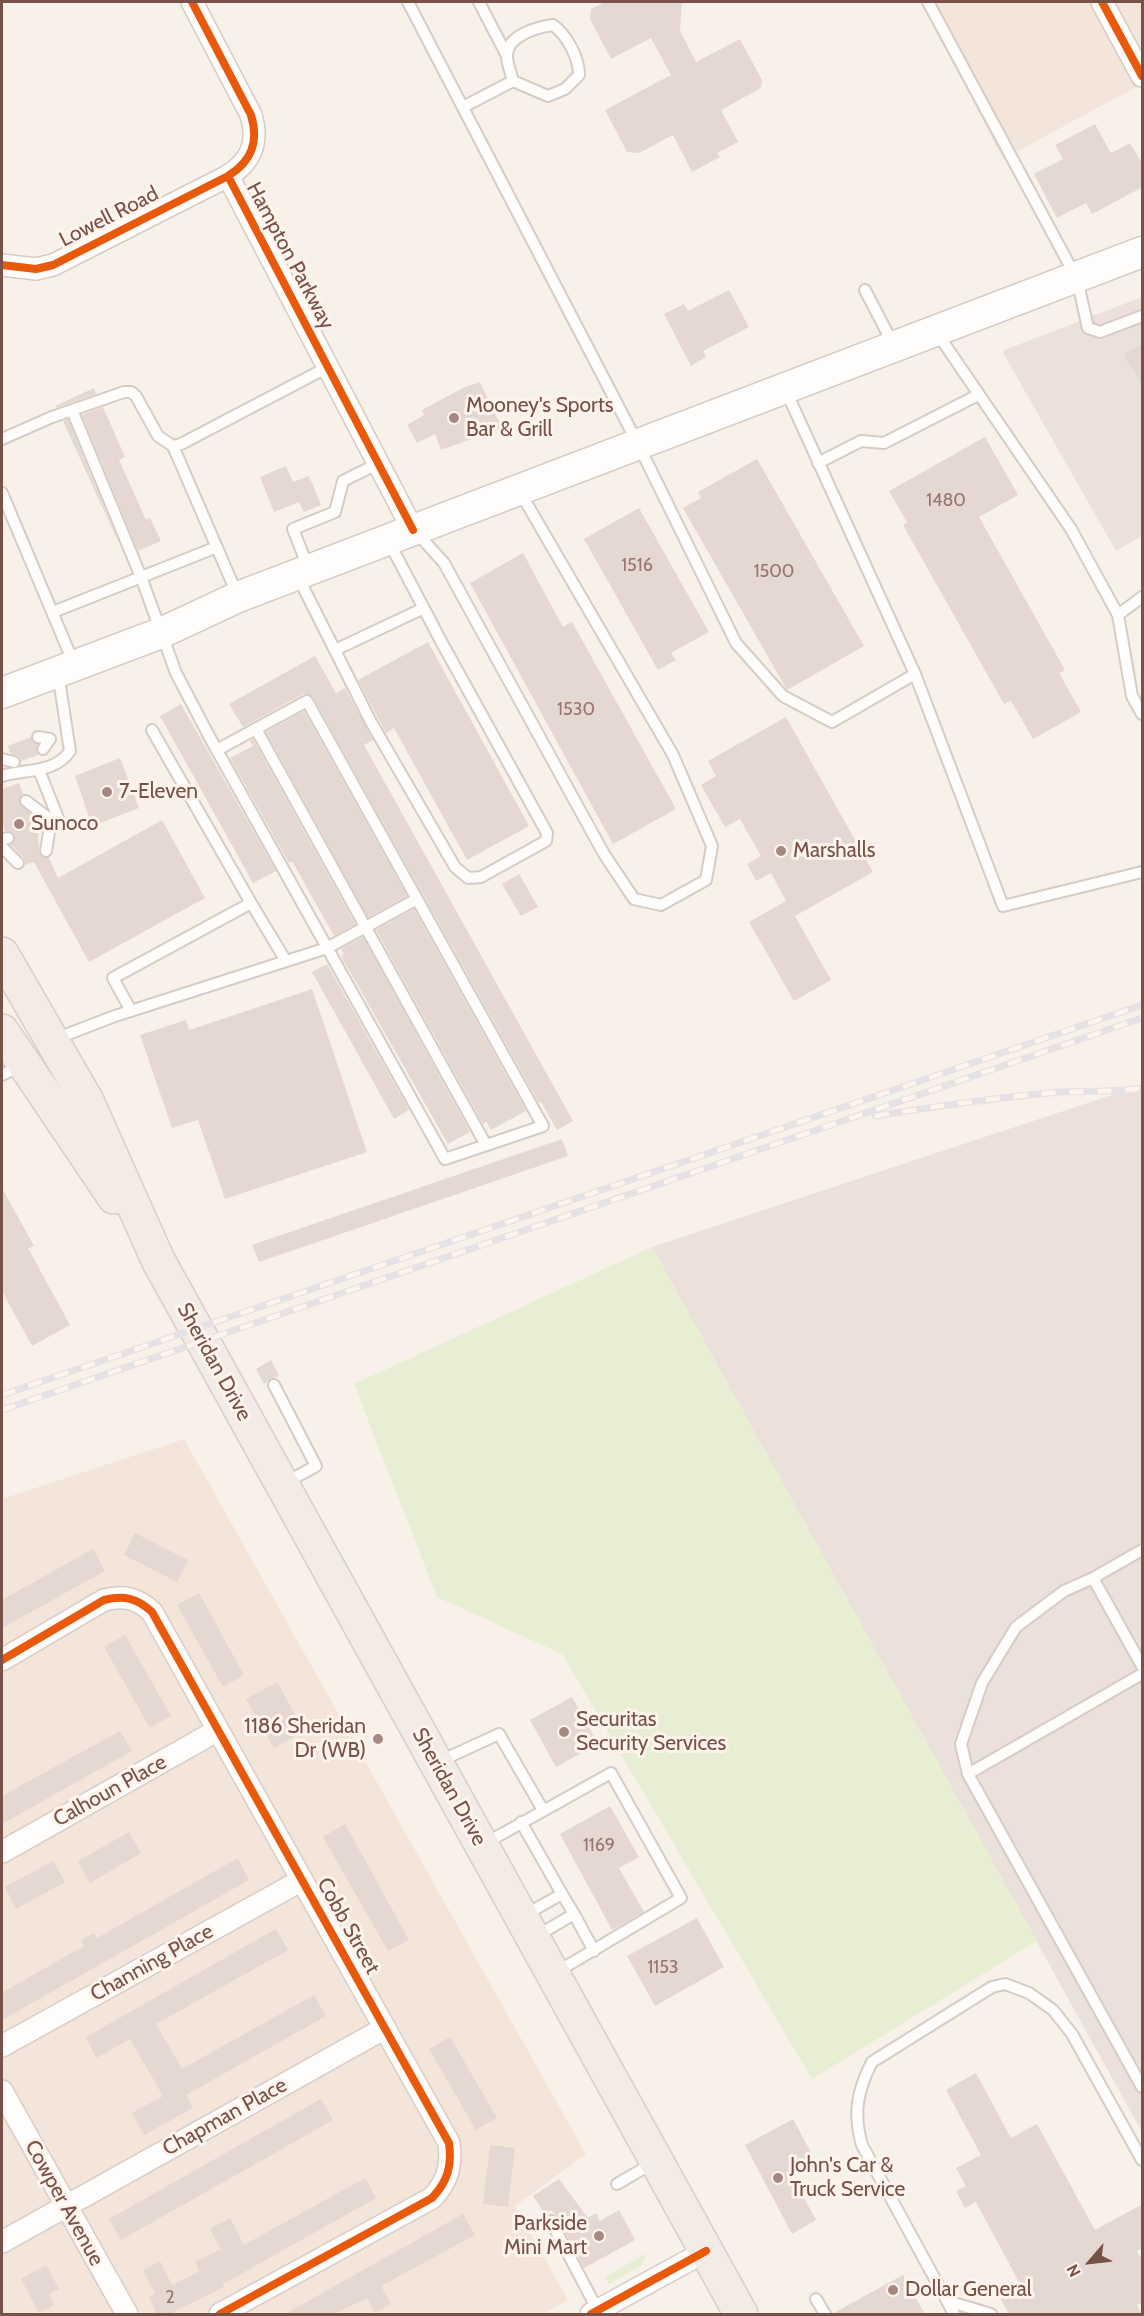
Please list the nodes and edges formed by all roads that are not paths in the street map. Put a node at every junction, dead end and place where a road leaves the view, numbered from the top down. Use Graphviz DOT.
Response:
graph roads {
  1 [pos="192,2"];
  2 [pos="408,2"];
  3 [pos="479,2"];
  4 [pos="928,2"];
  5 [pos="1102,2"];
  6 [pos="506,54"];
  7 [pos="1143,76"];
  8 [pos="513,81"];
  9 [pos="463,107"];
  10 [pos="228,176"];
  11 [pos="1143,252"];
  12 [pos="2,266"];
  13 [pos="1077,279"];
  14 [pos="865,290"];
  15 [pos="1143,316"];
  16 [pos="937,331"];
  17 [pos="895,347"];
  18 [pos="328,366"];
  19 [pos="785,388"];
  20 [pos="978,395"];
  21 [pos="72,410"];
  22 [pos="2,439"];
  23 [pos="638,444"];
  24 [pos="173,446"];
  25 [pos="379,463"];
  26 [pos="818,464"];
  27 [pos="518,490"];
  28 [pos="2,493"];
  29 [pos="401,534"];
  30 [pos="217,546"];
  31 [pos="303,572"];
  32 [pos="141,577"];
  33 [pos="238,597"];
  34 [pos="1143,597"];
  35 [pos="423,608"];
  36 [pos="53,612"];
  37 [pos="1118,615"];
  38 [pos="161,633"];
  39 [pos="335,650"];
  40 [pos="66,669"];
  41 [pos="915,674"];
  42 [pos="2,691"];
  43 [pos="1143,714"];
  44 [pos="256,729"];
  45 [pos="152,730"];
  46 [pos="68,732"];
  47 [pos="44,742"];
  48 [pos="217,750"];
  49 [pos="4,755"];
  50 [pos="14,762"];
  51 [pos="39,770"];
  52 [pos="2,777"];
  53 [pos="26,801"];
  54 [pos="51,820"];
  55 [pos="36,826"];
  56 [pos="4,842"];
  57 [pos="46,851"];
  58 [pos="18,863"];
  59 [pos="1143,872"];
  60 [pos="417,899"];
  61 [pos="251,903"];
  62 [pos="366,927"];
  63 [pos="327,948"];
  64 [pos="2,954"];
  65 [pos="286,961"];
  66 [pos="131,1011"];
  67 [pos="2,1031"];
  68 [pos="52,1041"];
  69 [pos="12,1070"];
  70 [pos="486,1145"];
  71 [pos="158,1260"];
  72 [pos="274,1385"];
  73 [pos="282,1485"];
  74 [pos="1143,1550"];
  75 [pos="1093,1578"];
  76 [pos="2,1660"];
  77 [pos="1143,1666"];
  78 [pos="1143,1674"];
  79 [pos="218,1730"];
  80 [pos="436,1763"];
  81 [pos="968,1774"];
  82 [pos="543,1810"];
  83 [pos="521,1822"];
  84 [pos="481,1845"];
  85 [pos="2,1852"];
  86 [pos="302,1880"];
  87 [pos="562,1894"];
  88 [pos="574,1914"];
  89 [pos="527,1928"];
  90 [pos="594,1951"];
  91 [pos="553,1975"];
  92 [pos="385,2028"];
  93 [pos="2,2046"];
  94 [pos="1143,2087"];
  95 [pos="2,2091"];
  96 [pos="1143,2160"];
  97 [pos="656,2162"];
  98 [pos="617,2184"];
  99 [pos="66,2206"];
  100 [pos="551,2221"];
  101 [pos="2,2242"];
  102 [pos="706,2251"];
  103 [pos="816,2299"];
  104 [pos="947,2301"];
  105 [pos="594,2313"];
  106 [pos="127,2314"];
  107 [pos="220,2314"];
  108 [pos="741,2314"];
  109 [pos="825,2314"];
  110 [pos="954,2314"];
  111 [pos="991,2314"];
  1 -- 10 [label="street, Hampton Parkway"];
  2 -- 9 [label="lane"];
  3 -- 6 [label="lane"];
  4 -- 13 [label="lane"];
  5 -- 7 [label="street"];
  6 -- 8 [label="lane"];
  6 -- 8 [label="lane"];
  8 -- 9 [label="lane"];
  9 -- 23 [label="lane"];
  10 -- 12 [label="street, Lowell Road"];
  10 -- 18 [label="street, Hampton Parkway"];
  11 -- 13 [label="main road"];
  13 -- 15 [label="lane"];
  13 -- 16 [label="main road"];
  14 -- 17 [label="lane"];
  16 -- 17 [label="main road"];
  16 -- 20 [label="lane"];
  17 -- 19 [label="main road"];
  18 -- 24 [label="lane"];
  18 -- 25 [label="street, Hampton Parkway"];
  19 -- 23 [label="main road"];
  19 -- 26 [label="lane"];
  20 -- 26 [label="lane"];
  20 -- 37 [label="lane"];
  21 -- 22 [label="lane"];
  21 -- 24 [label="lane"];
  21 -- 32 [label="lane"];
  23 -- 27 [label="main road"];
  23 -- 41 [label="lane"];
  24 -- 30 [label="lane"];
  25 -- 29 [label="street, Hampton Parkway"];
  25 -- 31 [label="lane"];
  26 -- 41 [label="lane"];
  27 -- 29 [label="main road"];
  27 -- 29 [label="lane"];
  28 -- 36 [label="lane"];
  29 -- 31 [label="main road"];
  29 -- 35 [label="lane"];
  30 -- 32 [label="lane"];
  30 -- 33 [label="lane"];
  31 -- 33 [label="main road"];
  31 -- 39 [label="lane"];
  32 -- 36 [label="lane"];
  32 -- 38 [label="lane"];
  33 -- 38 [label="main road"];
  34 -- 37 [label="lane"];
  35 -- 39 [label="lane"];
  35 -- 39 [label="lane"];
  36 -- 40 [label="lane"];
  37 -- 43 [label="lane"];
  38 -- 40 [label="main road"];
  38 -- 48 [label="lane"];
  40 -- 42 [label="main road"];
  40 -- 46 [label="lane"];
  41 -- 59 [label="lane"];
  44 -- 48 [label="lane"];
  44 -- 60 [label="lane"];
  44 -- 62 [label="lane"];
  45 -- 61 [label="lane"];
  46 -- 47 [label="lane"];
  46 -- 51 [label="lane"];
  48 -- 63 [label="lane"];
  49 -- 50 [label="lane"];
  51 -- 52 [label="lane"];
  51 -- 54 [label="lane"];
  53 -- 54 [label="lane"];
  54 -- 55 [label="lane"];
  54 -- 57 [label="lane"];
  56 -- 58 [label="lane"];
  60 -- 62 [label="lane"];
  60 -- 70 [label="lane"];
  61 -- 65 [label="lane"];
  61 -- 66 [label="lane"];
  62 -- 63 [label="lane"];
  62 -- 70 [label="lane"];
  63 -- 65 [label="lane"];
  63 -- 70 [label="lane"];
  64 -- 68 [label="main road, Sheridan Drive"];
  65 -- 66 [label="lane"];
  66 -- 68 [label="lane"];
  67 -- 69 [label="main road, Sheridan Drive"];
  68 -- 71 [label="main road, Sheridan Drive"];
  69 -- 71 [label="main road, Sheridan Drive"];
  71 -- 73 [label="main road, Sheridan Drive"];
  72 -- 73 [label="lane"];
  73 -- 80 [label="main road, Sheridan Drive"];
  74 -- 75 [label="lane"];
  75 -- 77 [label="lane"];
  75 -- 81 [label="lane"];
  76 -- 79 [label="street, Cobb Street"];
  78 -- 81 [label="lane"];
  79 -- 85 [label="street, Calhoun Place"];
  79 -- 86 [label="street, Cobb Street"];
  80 -- 82 [label="lane"];
  80 -- 84 [label="main road, Sheridan Drive"];
  81 -- 94 [label="lane"];
  82 -- 83 [label="lane"];
  82 -- 90 [label="lane"];
  83 -- 84 [label="lane"];
  83 -- 87 [label="lane"];
  84 -- 89 [label="main road, Sheridan Drive"];
  86 -- 92 [label="street, Cobb Street"];
  86 -- 93 [label="street, Channing Place"];
  87 -- 88 [label="lane"];
  87 -- 89 [label="lane"];
  88 -- 89 [label="lane"];
  88 -- 90 [label="lane"];
  89 -- 91 [label="main road, Sheridan Drive"];
  90 -- 91 [label="lane"];
  91 -- 97 [label="main road, Sheridan Drive"];
  92 -- 99 [label="street, Chapman Place"];
  92 -- 107 [label="street, Cobb Street"];
  95 -- 99 [label="street, Cowper Avenue"];
  96 -- 104 [label="lane"];
  97 -- 98 [label="lane"];
  97 -- 102 [label="main road, Sheridan Drive"];
  99 -- 101 [label="street, Chapman Place"];
  99 -- 106 [label="street, Cowper Avenue"];
  100 -- 105 [label="lane"];
  102 -- 105 [label="street"];
  102 -- 108 [label="main road, Sheridan Drive"];
  103 -- 109 [label="lane"];
  104 -- 110 [label="lane"];
  104 -- 111 [label="lane"];
}
